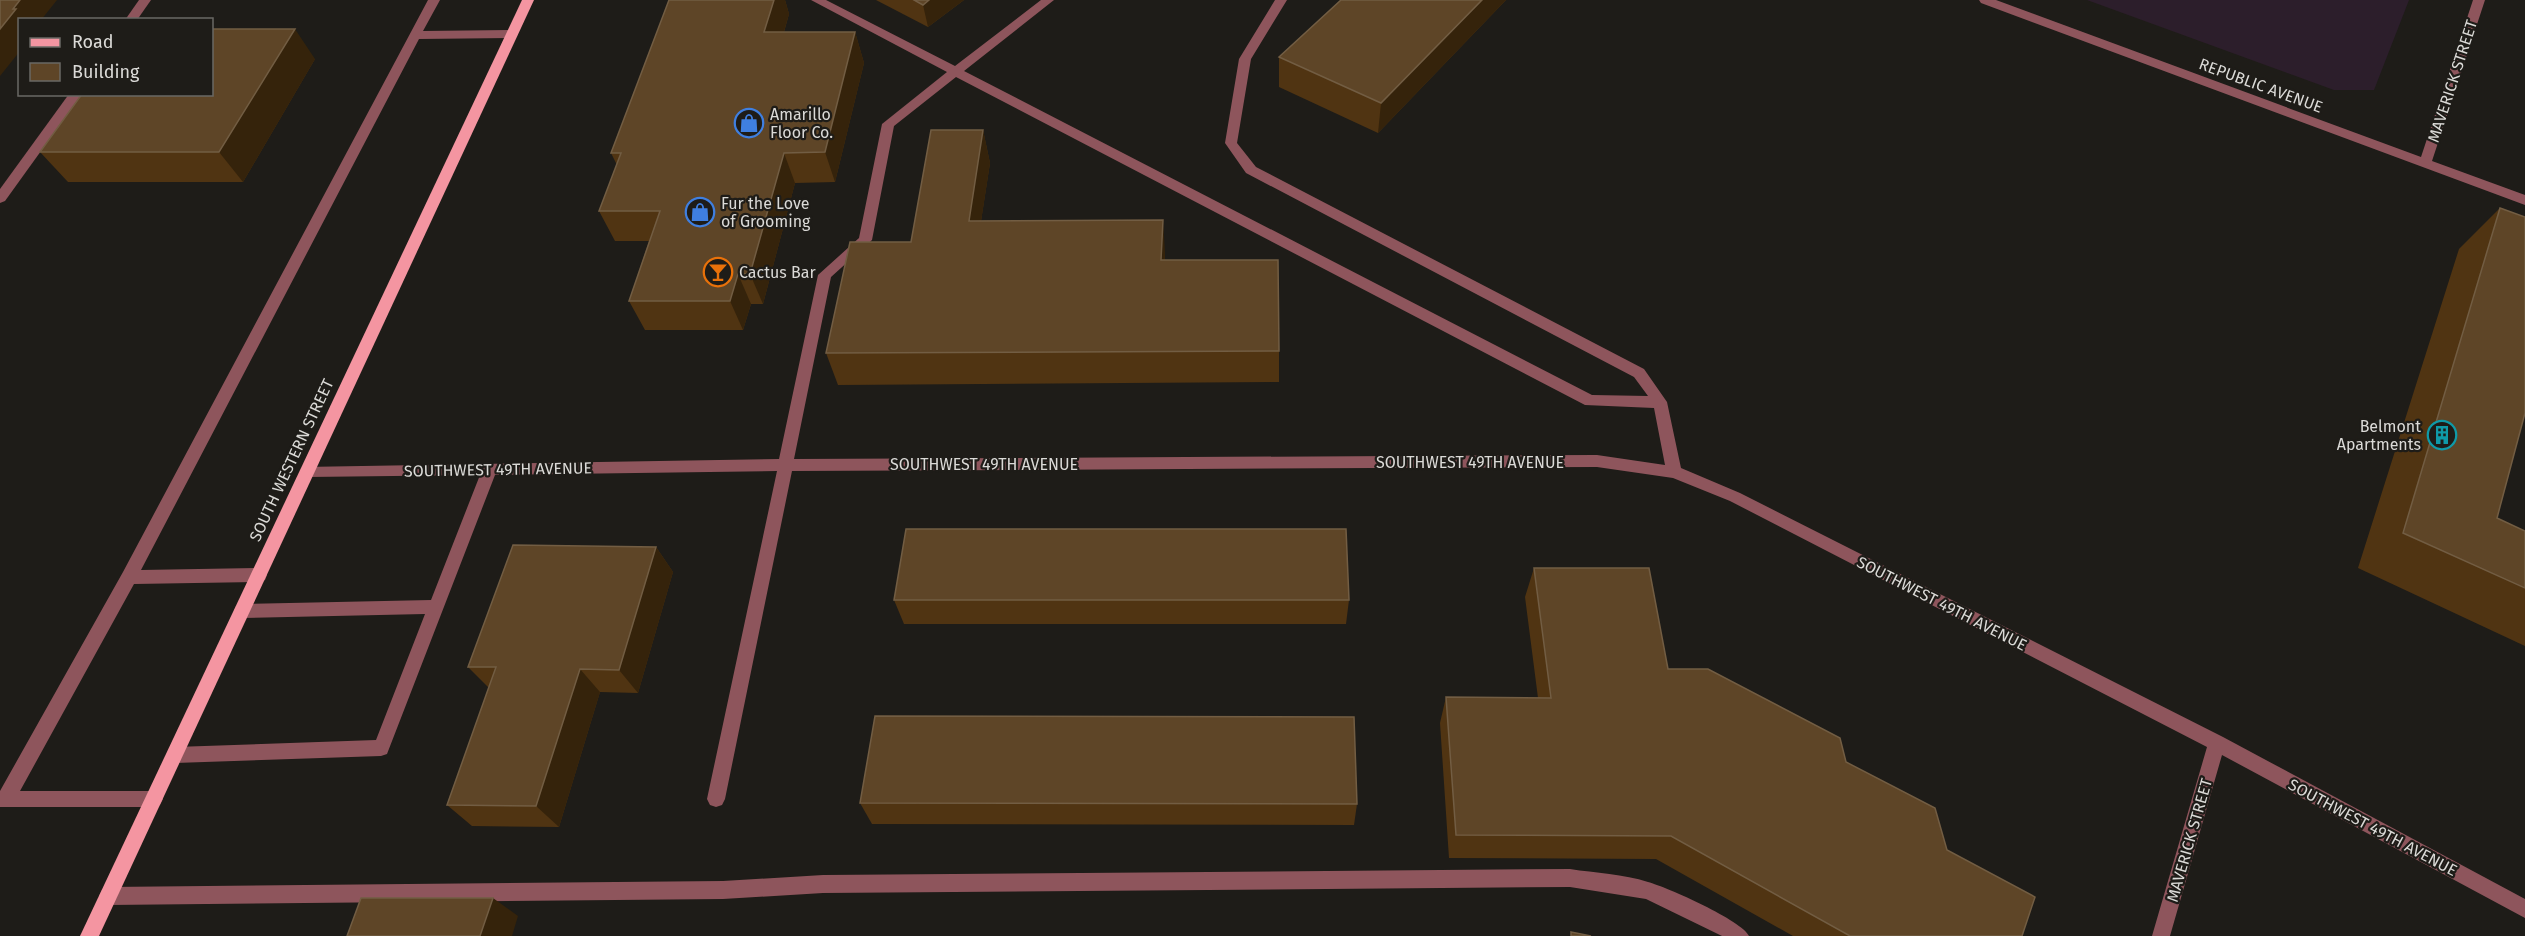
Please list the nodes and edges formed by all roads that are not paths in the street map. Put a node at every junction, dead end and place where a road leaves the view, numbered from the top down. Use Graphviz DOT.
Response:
graph roads {
  1 [pos="145,0"];
  2 [pos="434,0"];
  3 [pos="528,0"];
  4 [pos="817,0"];
  5 [pos="1048,0"];
  6 [pos="1281,0"];
  7 [pos="1985,0"];
  8 [pos="2479,0"];
  9 [pos="132,18"];
  10 [pos="512,34"];
  11 [pos="415,35"];
  12 [pos="958,72"];
  13 [pos="75,96"];
  14 [pos="2425,163"];
  15 [pos="0,198"];
  16 [pos="2525,200"];
  17 [pos="1660,402"];
  18 [pos="785,465"];
  19 [pos="490,469"];
  20 [pos="308,471"];
  21 [pos="1674,472"];
  22 [pos="259,575"];
  23 [pos="129,577"];
  24 [pos="436,607"];
  25 [pos="242,610"];
  26 [pos="2217,743"];
  27 [pos="175,755"];
  28 [pos="154,799"];
  29 [pos="716,799"];
  30 [pos="3,800"];
  31 [pos="108,896"];
  32 [pos="2525,909"];
  33 [pos="89,936"];
  34 [pos="1740,936"];
  35 [pos="2162,936"];
  1 -- 9 [label="street"];
  2 -- 11 [label="street"];
  3 -- 10 [label="main road, SOUTH WESTERN STREET"];
  4 -- 12 [label="street"];
  5 -- 12 [label="street"];
  6 -- 17 [label="street"];
  7 -- 14 [label="street, REPUBLIC AVENUE"];
  8 -- 14 [label="street, MAVERICK STREET"];
  10 -- 11 [label="street"];
  10 -- 20 [label="main road, SOUTH WESTERN STREET"];
  11 -- 23 [label="street"];
  12 -- 17 [label="street"];
  12 -- 18 [label="street"];
  13 -- 15 [label="street"];
  14 -- 16 [label="street, REPUBLIC AVENUE"];
  17 -- 21 [label="street"];
  18 -- 19 [label="street, SOUTHWEST 49TH AVENUE"];
  18 -- 21 [label="street, SOUTHWEST 49TH AVENUE"];
  18 -- 29 [label="street"];
  19 -- 20 [label="street, SOUTHWEST 49TH AVENUE"];
  19 -- 24 [label="street"];
  20 -- 22 [label="main road, SOUTH WESTERN STREET"];
  21 -- 26 [label="street, SOUTHWEST 49TH AVENUE"];
  22 -- 23 [label="street"];
  22 -- 25 [label="main road, SOUTH WESTERN STREET"];
  23 -- 30 [label="street"];
  24 -- 25 [label="street"];
  24 -- 27 [label="street"];
  25 -- 27 [label="main road, SOUTH WESTERN STREET"];
  26 -- 32 [label="street, SOUTHWEST 49TH AVENUE"];
  26 -- 35 [label="street, MAVERICK STREET"];
  27 -- 28 [label="main road, SOUTH WESTERN STREET"];
  28 -- 30 [label="street"];
  28 -- 31 [label="main road, SOUTH WESTERN STREET"];
  31 -- 33 [label="main road, SOUTH WESTERN STREET"];
  31 -- 34 [label="street"];
}
